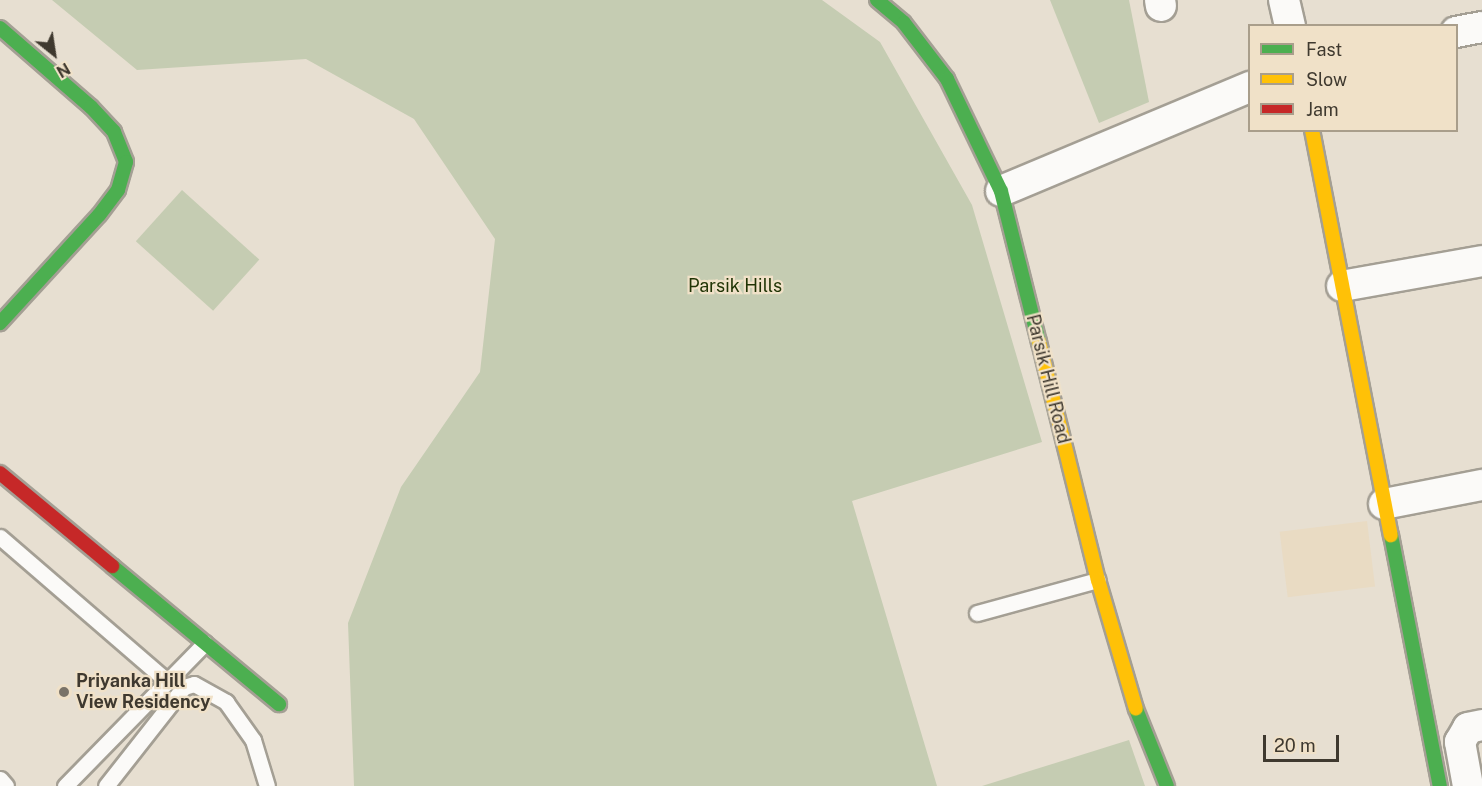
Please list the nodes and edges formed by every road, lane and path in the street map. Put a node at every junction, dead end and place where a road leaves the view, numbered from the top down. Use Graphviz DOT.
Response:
graph roads {
  1 [pos="877,0"];
  2 [pos="1284,0"];
  3 [pos="1290,24"];
  4 [pos="1482,27"];
  5 [pos="0,28"];
  6 [pos="1458,32"];
  7 [pos="1248,88"];
  8 [pos="1312,132"];
  9 [pos="1001,191"];
  10 [pos="1482,261"];
  11 [pos="1342,286"];
  12 [pos="0,323"];
  13 [pos="0,473"];
  14 [pos="14,484"];
  15 [pos="1482,485"];
  16 [pos="0,498"];
  17 [pos="1384,504"];
  18 [pos="0,537"];
  19 [pos="1098,580"];
  20 [pos="977,613"];
  21 [pos="206,643"];
  22 [pos="248,678"];
  23 [pos="168,682"];
  24 [pos="226,702"];
  25 [pos="279,704"];
  26 [pos="1482,712"];
  27 [pos="1428,722"];
  28 [pos="1482,724"];
  29 [pos="0,779"];
  30 [pos="6,786"];
  31 [pos="65,786"];
  32 [pos="106,786"];
  33 [pos="267,786"];
  34 [pos="1167,786"];
  35 [pos="1440,786"];
  36 [pos="1468,786"];
  1 -- 9 [label="street, Parsik Hill Road"];
  2 -- 3 [label="street"];
  4 -- 6 [label="street"];
  5 -- 12 [label="street"];
  7 -- 9 [label="street"];
  8 -- 11 [label="street"];
  9 -- 19 [label="street, Parsik Hill Road"];
  10 -- 11 [label="street"];
  11 -- 17 [label="street"];
  13 -- 14 [label="street"];
  14 -- 16 [label="lane"];
  14 -- 21 [label="street"];
  15 -- 17 [label="street"];
  17 -- 27 [label="street"];
  18 -- 23 [label="lane"];
  19 -- 20 [label="lane"];
  19 -- 34 [label="street, Parsik Hill Road"];
  21 -- 22 [label="street"];
  21 -- 23 [label="lane"];
  22 -- 24 [label="lane"];
  22 -- 25 [label="street"];
  23 -- 31 [label="lane"];
  24 -- 32 [label="lane"];
  24 -- 33 [label="lane"];
  26 -- 27 [label="street"];
  27 -- 35 [label="street"];
  28 -- 36 [label="street"];
  29 -- 30 [label="lane"];
}
